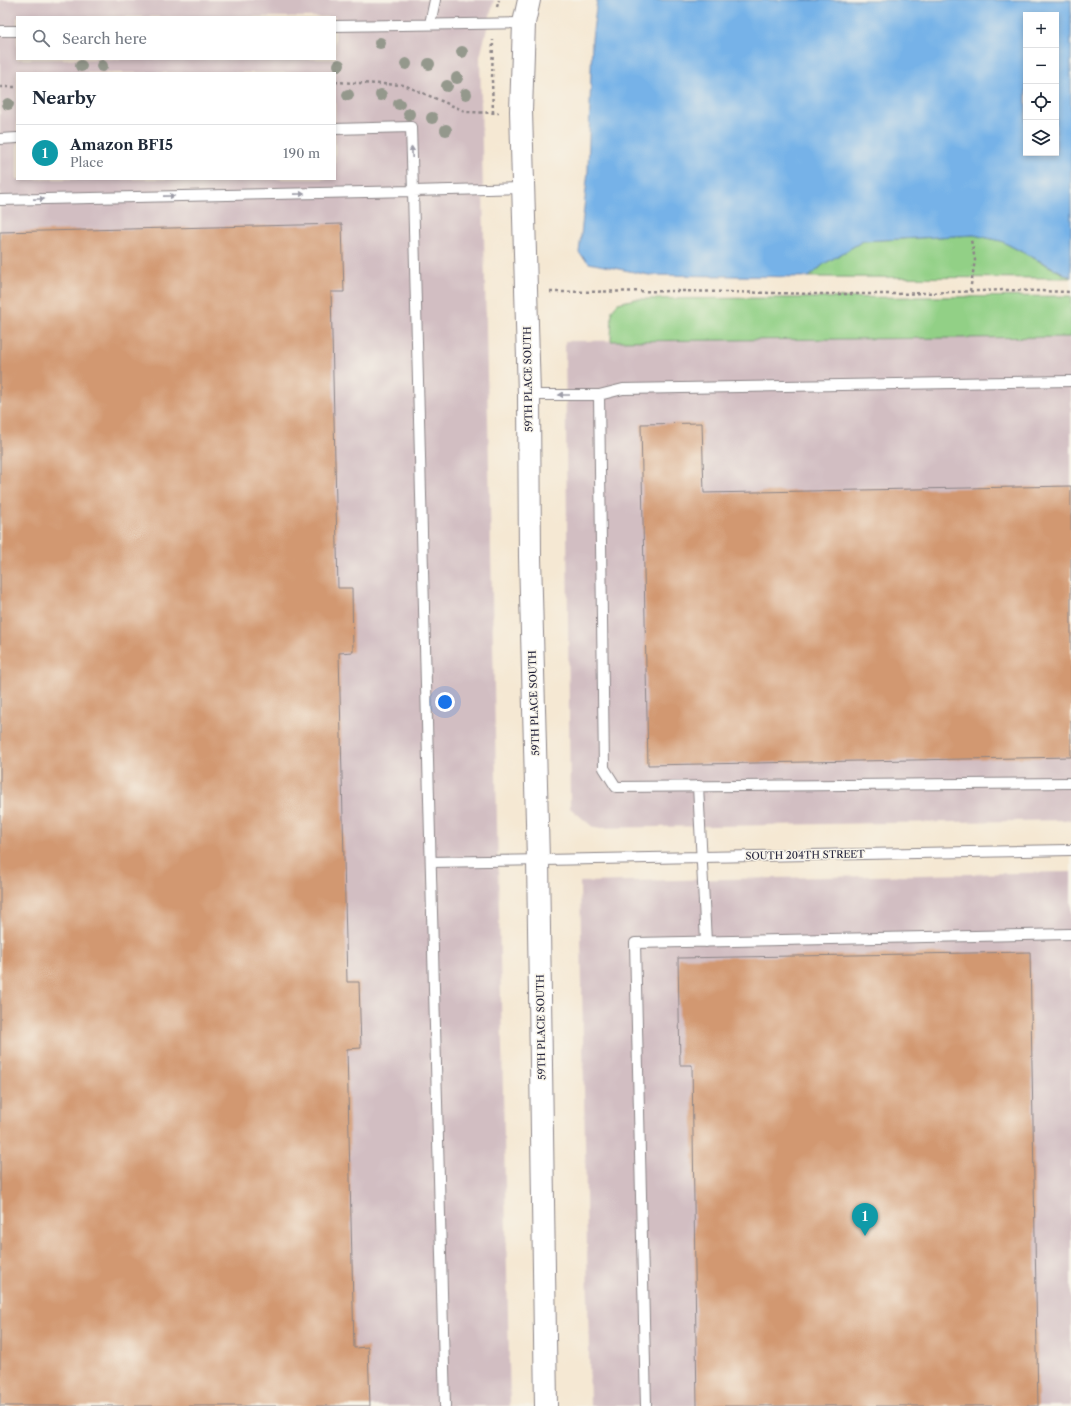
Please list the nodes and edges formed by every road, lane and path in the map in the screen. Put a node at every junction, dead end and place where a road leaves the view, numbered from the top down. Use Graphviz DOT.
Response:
graph roads {
  1 [pos="435,0"];
  2 [pos="499,0"];
  3 [pos="529,0"];
  4 [pos="495,23"];
  5 [pos="524,23"];
  6 [pos="430,24"];
  7 [pos="336,26"];
  8 [pos="0,31"];
  9 [pos="16,31"];
  10 [pos="336,82"];
  11 [pos="0,87"];
  12 [pos="16,87"];
  13 [pos="493,113"];
  14 [pos="521,114"];
  15 [pos="336,129"];
  16 [pos="16,138"];
  17 [pos="0,139"];
  18 [pos="522,188"];
  19 [pos="413,191"];
  20 [pos="0,200"];
  21 [pos="971,240"];
  22 [pos="970,291"];
  23 [pos="526,292"];
  24 [pos="1071,292"];
  25 [pos="1071,381"];
  26 [pos="599,395"];
  27 [pos="529,396"];
  28 [pos="1071,783"];
  29 [pos="698,786"];
  30 [pos="1071,850"];
  31 [pos="702,857"];
  32 [pos="538,860"];
  33 [pos="431,862"];
  34 [pos="1071,934"];
  35 [pos="706,942"];
  36 [pos="445,1406"];
  37 [pos="546,1406"];
  38 [pos="646,1406"];
  1 -- 6 [label="lane"];
  2 -- 4 [label="path"];
  3 -- 5 [label="street, 59TH PLACE SOUTH"];
  4 -- 5 [label="lane"];
  4 -- 6 [label="lane"];
  4 -- 13 [label="path"];
  5 -- 14 [label="street, 59TH PLACE SOUTH"];
  6 -- 7 [label="lane"];
  8 -- 9 [label="lane"];
  10 -- 13 [label="path"];
  11 -- 12 [label="path"];
  13 -- 14 [label="path"];
  14 -- 18 [label="street, 59TH PLACE SOUTH"];
  19 -- 15 [label="lane, one-way"];
  16 -- 17 [label="lane"];
  18 -- 19 [label="lane"];
  18 -- 23 [label="street, 59TH PLACE SOUTH"];
  20 -- 19 [label="lane, one-way"];
  19 -- 33 [label="lane"];
  21 -- 22 [label="path"];
  22 -- 23 [label="path"];
  22 -- 24 [label="path"];
  23 -- 27 [label="street, 59TH PLACE SOUTH"];
  25 -- 26 [label="lane"];
  26 -- 27 [label="lane, one-way"];
  26 -- 29 [label="lane"];
  27 -- 32 [label="street, 59TH PLACE SOUTH"];
  28 -- 29 [label="lane"];
  29 -- 31 [label="lane"];
  30 -- 31 [label="lane, SOUTH 204TH STREET"];
  31 -- 32 [label="lane, SOUTH 204TH STREET"];
  31 -- 35 [label="lane"];
  32 -- 33 [label="lane, SOUTH 204TH STREET"];
  32 -- 37 [label="street, 59TH PLACE SOUTH"];
  33 -- 36 [label="lane"];
  34 -- 35 [label="lane"];
  35 -- 38 [label="lane"];
}
